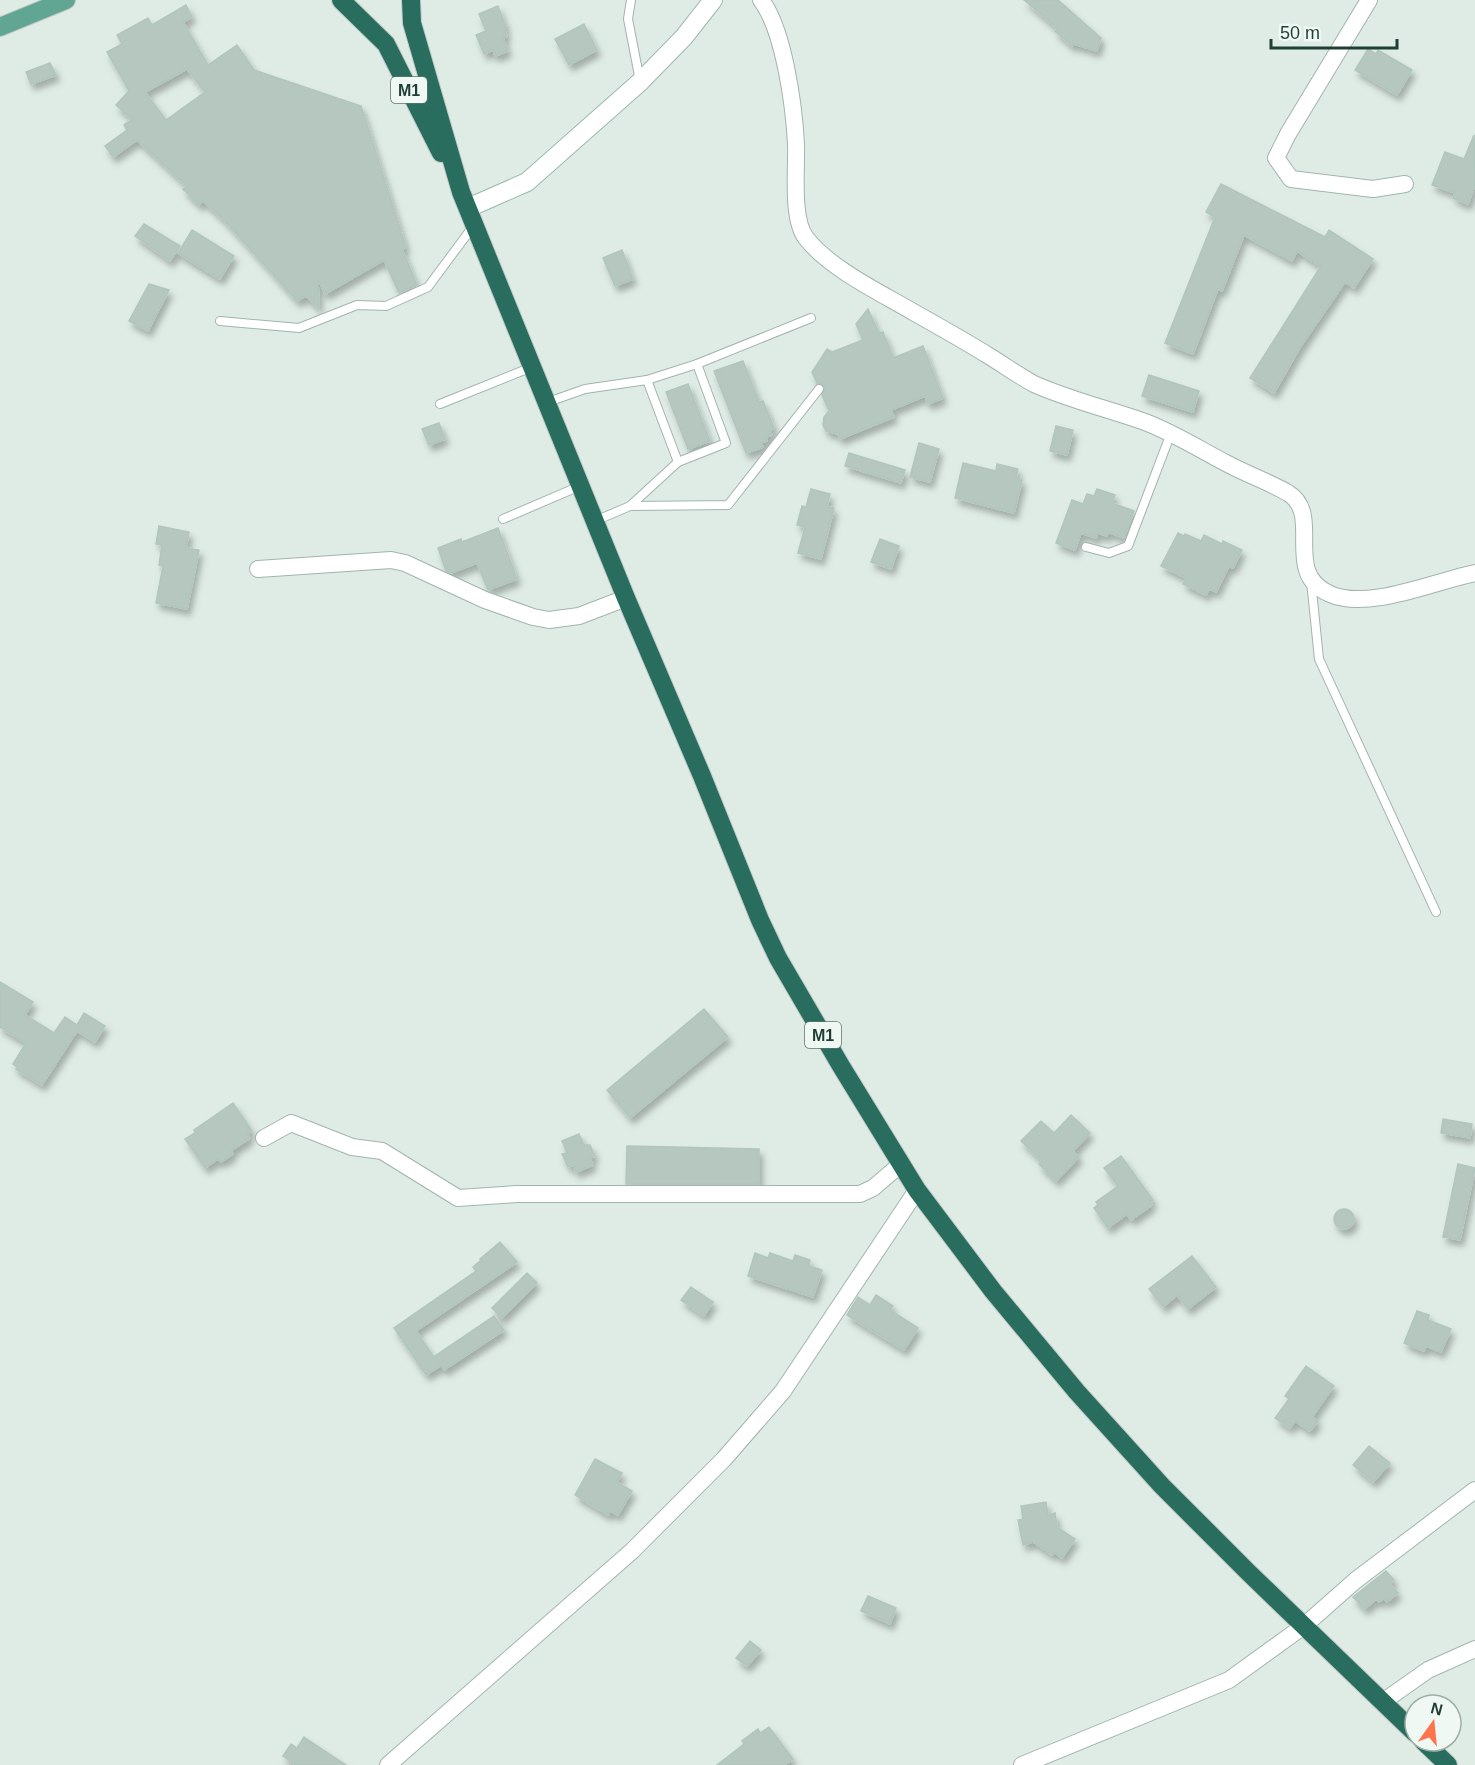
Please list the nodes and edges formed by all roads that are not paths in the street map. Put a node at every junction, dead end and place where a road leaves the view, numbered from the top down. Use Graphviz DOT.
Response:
graph roads {
  1 [pos="66,0"];
  2 [pos="341,0"];
  3 [pos="411,0"];
  4 [pos="631,0"];
  5 [pos="713,0"];
  6 [pos="761,0"];
  7 [pos="1369,0"];
  8 [pos="0,27"];
  9 [pos="640,82"];
  10 [pos="1405,184"];
  11 [pos="468,208"];
  12 [pos="811,318"];
  13 [pos="219,321"];
  14 [pos="697,364"];
  15 [pos="532,367"];
  16 [pos="647,380"];
  17 [pos="819,389"];
  18 [pos="548,402"];
  19 [pos="440,404"];
  20 [pos="1171,433"];
  21 [pos="678,462"];
  22 [pos="581,486"];
  23 [pos="630,507"];
  24 [pos="503,519"];
  25 [pos="594,521"];
  26 [pos="1086,547"];
  27 [pos="258,569"];
  28 [pos="1475,573"];
  29 [pos="1310,577"];
  30 [pos="626,598"];
  31 [pos="1436,912"];
  32 [pos="264,1138"];
  33 [pos="901,1164"];
  34 [pos="917,1190"];
  35 [pos="1475,1490"];
  36 [pos="1305,1626"];
  37 [pos="1475,1649"];
  38 [pos="1384,1701"];
  39 [pos="1403,1721"];
  40 [pos="1436,1753"];
  41 [pos="388,1765"];
  42 [pos="1022,1765"];
  43 [pos="1448,1765"];
  1 -- 8 [label="main road"];
  2 -- 11 [label="highway, M1"];
  3 -- 11 [label="highway, M1"];
  4 -- 9 [label="lane"];
  5 -- 9 [label="street"];
  6 -- 20 [label="street"];
  7 -- 10 [label="street"];
  9 -- 11 [label="street"];
  11 -- 13 [label="lane"];
  11 -- 15 [label="highway, M1"];
  12 -- 14 [label="lane"];
  14 -- 16 [label="lane"];
  14 -- 21 [label="lane"];
  15 -- 18 [label="highway, M1"];
  15 -- 19 [label="lane"];
  16 -- 18 [label="lane"];
  16 -- 21 [label="lane"];
  17 -- 23 [label="lane"];
  18 -- 22 [label="highway, M1"];
  20 -- 26 [label="lane"];
  20 -- 29 [label="street"];
  21 -- 23 [label="lane"];
  22 -- 24 [label="lane"];
  22 -- 25 [label="highway, M1"];
  23 -- 25 [label="lane"];
  25 -- 30 [label="highway, M1"];
  27 -- 30 [label="street"];
  28 -- 29 [label="street"];
  29 -- 31 [label="lane"];
  30 -- 33 [label="highway, M1"];
  32 -- 33 [label="street"];
  33 -- 34 [label="highway, M1"];
  34 -- 36 [label="highway, M1"];
  34 -- 41 [label="street"];
  35 -- 36 [label="street"];
  36 -- 38 [label="highway, M1"];
  36 -- 42 [label="street"];
  37 -- 38 [label="street"];
  38 -- 39 [label="highway, M1"];
  40 -- 43 [label="highway"];
}
